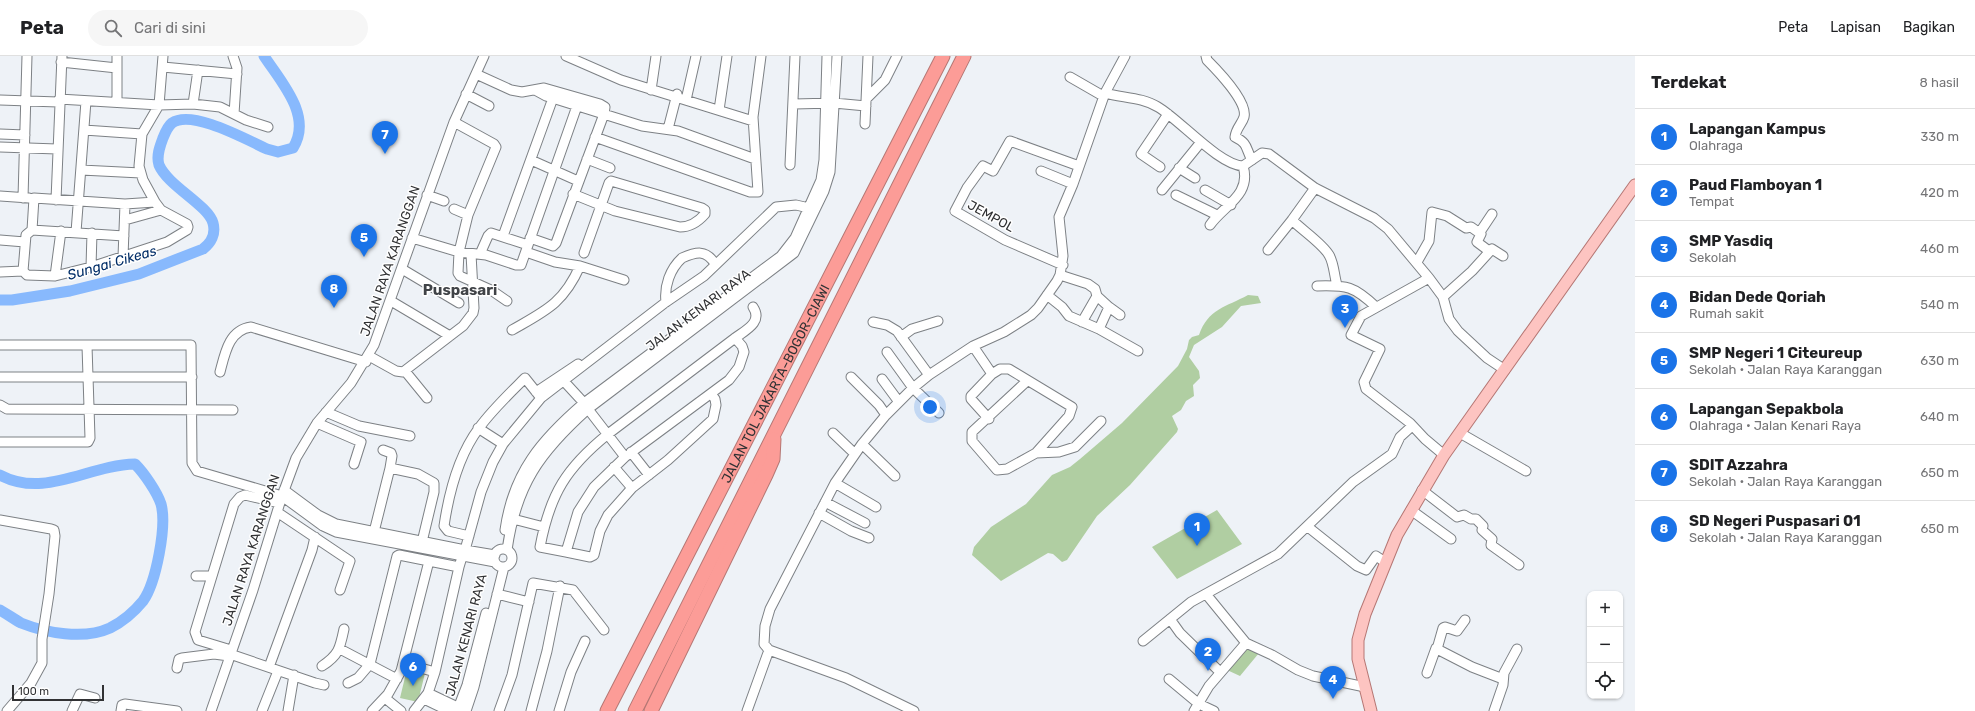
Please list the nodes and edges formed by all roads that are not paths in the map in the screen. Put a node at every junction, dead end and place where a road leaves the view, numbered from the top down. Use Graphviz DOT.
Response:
graph roads {
  1 [pos="27,56"];
  2 [pos="117,56"];
  3 [pos="163,56"];
  4 [pos="233,56"];
  5 [pos="484,56"];
  6 [pos="566,56"];
  7 [pos="576,56"];
  8 [pos="656,56"];
  9 [pos="692,56"];
  10 [pos="696,56"];
  11 [pos="727,56"];
  12 [pos="761,56"];
  13 [pos="795,56"];
  14 [pos="827,56"];
  15 [pos="837,56"];
  16 [pos="868,56"];
  17 [pos="897,56"];
  18 [pos="943,56"];
  19 [pos="964,56"];
  20 [pos="1125,56"];
  21 [pos="1206,56"];
  22 [pos="61,59"];
  23 [pos="162,67"];
  24 [pos="117,68"];
  25 [pos="198,70"];
  26 [pos="237,74"];
  27 [pos="476,74"];
  28 [pos="1070,77"];
  29 [pos="651,88"];
  30 [pos="535,90"];
  31 [pos="466,94"];
  32 [pos="1104,94"];
  33 [pos="682,97"];
  34 [pos="553,98"];
  35 [pos="0,100"];
  36 [pos="59,100"];
  37 [pos="86,100"];
  38 [pos="25,101"];
  39 [pos="117,102"];
  40 [pos="867,102"];
  41 [pos="193,104"];
  42 [pos="794,104"];
  43 [pos="829,104"];
  44 [pos="160,105"];
  45 [pos="489,106"];
  46 [pos="577,106"];
  47 [pos="719,108"];
  48 [pos="234,114"];
  49 [pos="604,114"];
  50 [pos="1168,114"];
  51 [pos="753,119"];
  52 [pos="454,122"];
  53 [pos="865,124"];
  54 [pos="268,127"];
  55 [pos="668,129"];
  56 [pos="84,130"];
  57 [pos="0,134"];
  58 [pos="142,134"];
  59 [pos="24,135"];
  60 [pos="595,137"];
  61 [pos="1202,142"];
  62 [pos="0,147"];
  63 [pos="24,148"];
  64 [pos="57,149"];
  65 [pos="587,159"];
  66 [pos="755,159"];
  67 [pos="531,160"];
  68 [pos="1252,160"];
  69 [pos="790,164"];
  70 [pos="1079,166"];
  71 [pos="1243,166"];
  72 [pos="1160,167"];
  73 [pos="610,168"];
  74 [pos="1179,168"];
  75 [pos="81,170"];
  76 [pos="554,171"];
  77 [pos="1041,171"];
  78 [pos="141,173"];
  79 [pos="1195,178"];
  80 [pos="578,181"];
  81 [pos="1073,184"];
  82 [pos="1635,185"];
  83 [pos="1315,188"];
  84 [pos="1162,190"];
  85 [pos="1205,190"];
  86 [pos="573,194"];
  87 [pos="427,195"];
  88 [pos="1176,195"];
  89 [pos="0,196"];
  90 [pos="23,198"];
  91 [pos="34,198"];
  92 [pos="56,200"];
  93 [pos="78,201"];
  94 [pos="444,201"];
  95 [pos="155,202"];
  96 [pos="125,204"];
  97 [pos="1231,205"];
  98 [pos="600,206"];
  99 [pos="454,209"];
  100 [pos="161,210"];
  101 [pos="809,214"];
  102 [pos="1492,214"];
  103 [pos="468,215"];
  104 [pos="1217,215"];
  105 [pos="125,220"];
  106 [pos="1292,220"];
  107 [pos="1210,225"];
  108 [pos="32,230"];
  109 [pos="61,231"];
  110 [pos="76,232"];
  111 [pos="1480,232"];
  112 [pos="92,233"];
  113 [pos="124,236"];
  114 [pos="503,236"];
  115 [pos="412,238"];
  116 [pos="0,240"];
  117 [pos="25,242"];
  118 [pos="528,245"];
  119 [pos="1268,250"];
  120 [pos="1489,251"];
  121 [pos="459,252"];
  122 [pos="584,253"];
  123 [pos="476,254"];
  124 [pos="1503,256"];
  125 [pos="123,257"];
  126 [pos="1417,262"];
  127 [pos="715,264"];
  128 [pos="1063,265"];
  129 [pos="580,266"];
  130 [pos="90,267"];
  131 [pos="402,269"];
  132 [pos="23,271"];
  133 [pos="0,272"];
  134 [pos="1060,275"];
  135 [pos="55,276"];
  136 [pos="1430,278"];
  137 [pos="624,280"];
  138 [pos="473,281"];
  139 [pos="1337,285"];
  140 [pos="1317,286"];
  141 [pos="1047,295"];
  142 [pos="1097,296"];
  143 [pos="1443,297"];
  144 [pos="391,301"];
  145 [pos="508,301"];
  146 [pos="666,302"];
  147 [pos="459,303"];
  148 [pos="753,307"];
  149 [pos="1110,307"];
  150 [pos="1376,307"];
  151 [pos="1120,315"];
  152 [pos="938,321"];
  153 [pos="873,322"];
  154 [pos="1082,322"];
  155 [pos="1099,329"];
  156 [pos="512,330"];
  157 [pos="450,336"];
  158 [pos="901,337"];
  159 [pos="735,338"];
  160 [pos="0,345"];
  161 [pos="87,346"];
  162 [pos="973,346"];
  163 [pos="1138,351"];
  164 [pos="887,352"];
  165 [pos="367,359"];
  166 [pos="1505,370"];
  167 [pos="405,371"];
  168 [pos="220,372"];
  169 [pos="992,374"];
  170 [pos="929,375"];
  171 [pos="0,377"];
  172 [pos="88,377"];
  173 [pos="192,377"];
  174 [pos="851,377"];
  175 [pos="561,379"];
  176 [pos="882,379"];
  177 [pos="1027,380"];
  178 [pos="913,388"];
  179 [pos="711,394"];
  180 [pos="539,395"];
  181 [pos="427,398"];
  182 [pos="899,402"];
  183 [pos="0,405"];
  184 [pos="586,406"];
  185 [pos="89,410"];
  186 [pos="192,410"];
  187 [pos="233,410"];
  188 [pos="326,412"];
  189 [pos="939,413"];
  190 [pos="886,415"];
  191 [pos="989,419"];
  192 [pos="1101,421"];
  193 [pos="317,423"];
  194 [pos="1412,426"];
  195 [pos="478,428"];
  196 [pos="833,433"];
  197 [pos="1460,433"];
  198 [pos="608,434"];
  199 [pos="410,436"];
  200 [pos="774,436"];
  201 [pos="0,442"];
  202 [pos="503,444"];
  203 [pos="862,444"];
  204 [pos="383,450"];
  205 [pos="855,454"];
  206 [pos="1036,454"];
  207 [pos="628,455"];
  208 [pos="1444,455"];
  209 [pos="354,464"];
  210 [pos="390,468"];
  211 [pos="614,468"];
  212 [pos="1526,471"];
  213 [pos="649,475"];
  214 [pos="894,476"];
  215 [pos="835,483"];
  216 [pos="632,488"];
  217 [pos="1422,490"];
  218 [pos="281,500"];
  219 [pos="825,502"];
  220 [pos="876,507"];
  221 [pos="1411,510"];
  222 [pos="819,513"];
  223 [pos="513,519"];
  224 [pos="0,520"];
  225 [pos="865,523"];
  226 [pos="544,527"];
  227 [pos="1308,527"];
  228 [pos="374,532"];
  229 [pos="469,536"];
  230 [pos="315,537"];
  231 [pos="869,538"];
  232 [pos="1451,539"];
  233 [pos="422,542"];
  234 [pos="566,552"];
  235 [pos="463,554"];
  236 [pos="500,558"];
  237 [pos="429,561"];
  238 [pos="1386,562"];
  239 [pos="1520,565"];
  240 [pos="460,567"];
  241 [pos="196,576"];
  242 [pos="212,576"];
  243 [pos="560,586"];
  244 [pos="340,590"];
  245 [pos="497,594"];
  246 [pos="1206,594"];
  247 [pos="529,602"];
  248 [pos="1170,619"];
  249 [pos="1464,620"];
  250 [pos="344,629"];
  251 [pos="604,630"];
  252 [pos="585,641"];
  253 [pos="1143,641"];
  254 [pos="1246,643"];
  255 [pos="1436,648"];
  256 [pos="340,649"];
  257 [pos="1517,649"];
  258 [pos="769,650"];
  259 [pos="230,653"];
  260 [pos="403,663"];
  261 [pos="370,664"];
  262 [pos="322,666"];
  263 [pos="269,667"];
  264 [pos="176,668"];
  265 [pos="278,671"];
  266 [pos="435,672"];
  267 [pos="1220,672"];
  268 [pos="1427,673"];
  269 [pos="294,675"];
  270 [pos="397,679"];
  271 [pos="1169,679"];
  272 [pos="1503,679"];
  273 [pos="348,683"];
  274 [pos="324,685"];
  275 [pos="1365,687"];
  276 [pos="426,696"];
  277 [pos="95,698"];
  278 [pos="385,698"];
  279 [pos="1197,707"];
  280 [pos="461,710"];
  281 [pos="7,711"];
  282 [pos="72,711"];
  283 [pos="120,711"];
  284 [pos="177,711"];
  285 [pos="211,711"];
  286 [pos="262,711"];
  287 [pos="288,711"];
  288 [pos="372,711"];
  289 [pos="401,711"];
  290 [pos="414,711"];
  291 [pos="449,711"];
  292 [pos="499,711"];
  293 [pos="531,711"];
  294 [pos="559,711"];
  295 [pos="607,711"];
  296 [pos="635,711"];
  297 [pos="651,711"];
  298 [pos="747,711"];
  299 [pos="914,711"];
  300 [pos="1214,711"];
  301 [pos="1371,711"];
  302 [pos="1494,711"];
  1 -- 38 [label="street"];
  2 -- 24 [label="street"];
  3 -- 23 [label="street"];
  4 -- 26 [label="street"];
  5 -- 27 [label="street, JALAN RAYA KARANGGAN"];
  6 -- 29 [label="street"];
  7 -- 29 [label="street"];
  8 -- 29 [label="street"];
  9 -- 33 [label="street"];
  10 -- 33 [label="street"];
  11 -- 47 [label="street"];
  12 -- 51 [label="street"];
  13 -- 42 [label="street"];
  14 -- 43 [label="street, JALAN KENARI RAYA"];
  15 -- 43 [label="street, JALAN KENARI RAYA"];
  16 -- 40 [label="street"];
  17 -- 40 [label="street"];
  18 -- 295 [label="highway, JALAN TOL JAKARTA–BOGOR–CIAWI"];
  19 -- 200 [label="highway, JALAN TOL JAKARTA–BOGOR–CIAWI"];
  20 -- 32 [label="street"];
  21 -- 68 [label="street"];
  22 -- 24 [label="street"];
  22 -- 36 [label="street"];
  23 -- 25 [label="street"];
  23 -- 44 [label="street"];
  24 -- 39 [label="street"];
  25 -- 26 [label="street"];
  25 -- 41 [label="street"];
  26 -- 48 [label="street"];
  27 -- 30 [label="street"];
  27 -- 31 [label="street, JALAN RAYA KARANGGAN"];
  28 -- 32 [label="street"];
  29 -- 33 [label="street"];
  30 -- 34 [label="street"];
  30 -- 49 [label="street"];
  31 -- 45 [label="street"];
  31 -- 52 [label="street, JALAN RAYA KARANGGAN"];
  32 -- 50 [label="street"];
  32 -- 70 [label="street"];
  33 -- 47 [label="street"];
  33 -- 55 [label="street"];
  34 -- 46 [label="street"];
  34 -- 67 [label="street"];
  35 -- 38 [label="street"];
  36 -- 37 [label="street"];
  36 -- 38 [label="street"];
  36 -- 64 [label="street"];
  37 -- 39 [label="street"];
  37 -- 56 [label="street"];
  38 -- 59 [label="street"];
  39 -- 44 [label="street"];
  40 -- 43 [label="street"];
  40 -- 53 [label="street"];
  41 -- 44 [label="street"];
  41 -- 48 [label="street"];
  42 -- 43 [label="street"];
  42 -- 69 [label="street"];
  43 -- 101 [label="street, JALAN KENARI RAYA"];
  44 -- 58 [label="street"];
  46 -- 49 [label="street"];
  46 -- 76 [label="street"];
  47 -- 51 [label="street"];
  48 -- 54 [label="street"];
  49 -- 55 [label="street"];
  49 -- 60 [label="street"];
  50 -- 61 [label="street"];
  50 -- 72 [label="street"];
  51 -- 66 [label="street"];
  52 -- 87 [label="street, JALAN RAYA KARANGGAN"];
  52 -- 103 [label="street"];
  55 -- 66 [label="street"];
  56 -- 58 [label="street"];
  56 -- 75 [label="street"];
  57 -- 59 [label="street"];
  58 -- 78 [label="street"];
  59 -- 63 [label="street"];
  60 -- 65 [label="street"];
  60 -- 66 [label="street"];
  61 -- 71 [label="street"];
  61 -- 74 [label="street"];
  62 -- 63 [label="street"];
  63 -- 64 [label="street"];
  63 -- 90 [label="street"];
  64 -- 92 [label="street"];
  65 -- 73 [label="street"];
  65 -- 80 [label="street"];
  67 -- 76 [label="street"];
  67 -- 114 [label="street"];
  68 -- 71 [label="street"];
  68 -- 83 [label="street"];
  70 -- 81 [label="street"];
  70 -- 128 [label="street, JEMPOL"];
  71 -- 97 [label="street"];
  74 -- 79 [label="street"];
  74 -- 84 [label="street"];
  75 -- 78 [label="street"];
  75 -- 93 [label="street"];
  76 -- 80 [label="street"];
  76 -- 118 [label="street"];
  77 -- 81 [label="street"];
  78 -- 95 [label="street"];
  80 -- 86 [label="street"];
  81 -- 128 [label="street"];
  82 -- 166 [label="main road"];
  83 -- 106 [label="street"];
  83 -- 126 [label="street"];
  85 -- 97 [label="street"];
  86 -- 98 [label="street"];
  86 -- 118 [label="street"];
  87 -- 94 [label="street"];
  87 -- 115 [label="street, JALAN RAYA KARANGGAN"];
  88 -- 104 [label="street"];
  89 -- 90 [label="street"];
  90 -- 91 [label="street"];
  91 -- 92 [label="street"];
  91 -- 108 [label="street"];
  92 -- 93 [label="street"];
  93 -- 96 [label="street"];
  93 -- 110 [label="street"];
  95 -- 96 [label="street"];
  95 -- 100 [label="street"];
  96 -- 105 [label="street"];
  97 -- 104 [label="street"];
  98 -- 98 [label="street"];
  98 -- 122 [label="street"];
  99 -- 103 [label="street"];
  100 -- 105 [label="street"];
  100 -- 125 [label="street"];
  101 -- 127 [label="street"];
  101 -- 184 [label="street, JALAN KENARI RAYA"];
  102 -- 111 [label="street"];
  103 -- 121 [label="street"];
  104 -- 107 [label="street"];
  105 -- 113 [label="street"];
  106 -- 119 [label="street"];
  106 -- 139 [label="street"];
  108 -- 109 [label="street"];
  108 -- 117 [label="street"];
  109 -- 110 [label="street"];
  109 -- 135 [label="street"];
  110 -- 112 [label="street"];
  111 -- 120 [label="street"];
  111 -- 126 [label="street"];
  112 -- 113 [label="street"];
  112 -- 130 [label="street"];
  113 -- 125 [label="street"];
  114 -- 118 [label="street"];
  114 -- 123 [label="street"];
  115 -- 121 [label="street"];
  115 -- 131 [label="street, JALAN RAYA KARANGGAN"];
  116 -- 117 [label="street"];
  117 -- 132 [label="street"];
  118 -- 123 [label="street"];
  118 -- 129 [label="street"];
  120 -- 124 [label="street"];
  120 -- 143 [label="street"];
  121 -- 123 [label="street"];
  121 -- 138 [label="street"];
  123 -- 138 [label="street"];
  125 -- 130 [label="street"];
  126 -- 136 [label="street"];
  127 -- 146 [label="street"];
  127 -- 146 [label="street"];
  128 -- 134 [label="street"];
  129 -- 137 [label="street"];
  129 -- 156 [label="street"];
  130 -- 135 [label="street"];
  131 -- 144 [label="street, JALAN RAYA KARANGGAN"];
  131 -- 147 [label="street"];
  132 -- 133 [label="street"];
  132 -- 135 [label="street"];
  134 -- 141 [label="street"];
  134 -- 142 [label="street"];
  136 -- 143 [label="street"];
  136 -- 150 [label="street"];
  138 -- 145 [label="street"];
  138 -- 157 [label="street"];
  139 -- 140 [label="street"];
  139 -- 150 [label="street"];
  141 -- 154 [label="street"];
  141 -- 162 [label="street"];
  142 -- 149 [label="street"];
  142 -- 154 [label="street"];
  143 -- 166 [label="street"];
  144 -- 157 [label="street"];
  144 -- 165 [label="street, JALAN RAYA KARANGGAN"];
  146 -- 175 [label="street"];
  148 -- 159 [label="street"];
  149 -- 151 [label="street"];
  149 -- 155 [label="street"];
  150 -- 194 [label="street"];
  152 -- 158 [label="street"];
  153 -- 158 [label="street"];
  154 -- 155 [label="street"];
  155 -- 163 [label="street"];
  157 -- 167 [label="street"];
  158 -- 170 [label="street"];
  159 -- 179 [label="street"];
  159 -- 198 [label="street"];
  160 -- 161 [label="street"];
  161 -- 172 [label="street"];
  161 -- 173 [label="street"];
  162 -- 169 [label="street"];
  162 -- 170 [label="street"];
  164 -- 178 [label="street"];
  165 -- 167 [label="street"];
  165 -- 168 [label="street"];
  165 -- 188 [label="street, JALAN RAYA KARANGGAN"];
  166 -- 197 [label="main road"];
  167 -- 181 [label="street"];
  169 -- 177 [label="street"];
  169 -- 191 [label="street"];
  170 -- 178 [label="street"];
  171 -- 172 [label="street"];
  172 -- 173 [label="street"];
  172 -- 185 [label="street"];
  173 -- 186 [label="street"];
  174 -- 190 [label="street"];
  175 -- 180 [label="street"];
  175 -- 184 [label="street"];
  176 -- 182 [label="street"];
  177 -- 191 [label="street"];
  177 -- 206 [label="street"];
  178 -- 182 [label="street"];
  178 -- 189 [label="street"];
  179 -- 207 [label="street"];
  179 -- 213 [label="street"];
  180 -- 195 [label="street"];
  180 -- 202 [label="street"];
  182 -- 190 [label="street"];
  183 -- 185 [label="street"];
  184 -- 198 [label="street"];
  184 -- 223 [label="street, JALAN KENARI RAYA"];
  184 -- 236 [label="street, JALAN KENARI RAYA"];
  185 -- 186 [label="street"];
  185 -- 201 [label="street"];
  186 -- 187 [label="street"];
  186 -- 218 [label="street"];
  188 -- 193 [label="street, JALAN RAYA KARANGGAN"];
  188 -- 199 [label="street"];
  190 -- 203 [label="street"];
  191 -- 206 [label="street"];
  192 -- 206 [label="street"];
  193 -- 209 [label="street"];
  193 -- 218 [label="street, JALAN RAYA KARANGGAN"];
  194 -- 208 [label="street"];
  194 -- 227 [label="street"];
  195 -- 202 [label="street"];
  195 -- 229 [label="street"];
  196 -- 205 [label="street"];
  197 -- 208 [label="main road"];
  197 -- 212 [label="street"];
  198 -- 207 [label="street"];
  198 -- 226 [label="street"];
  200 -- 296 [label="highway, JALAN TOL JAKARTA–BOGOR–CIAWI"];
  200 -- 297 [label="highway"];
  202 -- 229 [label="street"];
  203 -- 205 [label="street"];
  203 -- 214 [label="street"];
  204 -- 210 [label="street"];
  205 -- 215 [label="street"];
  207 -- 211 [label="street"];
  207 -- 213 [label="street"];
  208 -- 217 [label="main road"];
  210 -- 228 [label="street"];
  210 -- 233 [label="street"];
  211 -- 216 [label="street"];
  211 -- 234 [label="street"];
  213 -- 216 [label="street"];
  215 -- 219 [label="street"];
  215 -- 220 [label="street"];
  216 -- 234 [label="street"];
  217 -- 221 [label="main road"];
  217 -- 239 [label="street"];
  218 -- 228 [label="street"];
  218 -- 230 [label="street"];
  218 -- 235 [label="street"];
  218 -- 242 [label="street"];
  218 -- 259 [label="street, JALAN RAYA KARANGGAN"];
  219 -- 222 [label="street"];
  219 -- 225 [label="street"];
  221 -- 232 [label="street"];
  221 -- 238 [label="main road"];
  222 -- 231 [label="street"];
  222 -- 258 [label="street"];
  223 -- 226 [label="street"];
  223 -- 236 [label="street, JALAN KENARI RAYA"];
  224 -- 281 [label="street"];
  226 -- 234 [label="street"];
  227 -- 238 [label="street"];
  227 -- 246 [label="street"];
  228 -- 233 [label="street"];
  229 -- 235 [label="street"];
  230 -- 244 [label="street"];
  230 -- 263 [label="street"];
  233 -- 235 [label="street"];
  235 -- 236 [label="street"];
  235 -- 240 [label="street"];
  236 -- 245 [label="street, JALAN KENARI RAYA"];
  236 -- 280 [label="street, JALAN KENARI RAYA"];
  237 -- 240 [label="street"];
  237 -- 260 [label="street"];
  237 -- 261 [label="street"];
  238 -- 275 [label="main road"];
  240 -- 266 [label="street"];
  241 -- 242 [label="street"];
  242 -- 259 [label="street"];
  243 -- 247 [label="street"];
  243 -- 251 [label="street"];
  243 -- 293 [label="street"];
  245 -- 247 [label="street"];
  245 -- 280 [label="street, JALAN KENARI RAYA"];
  246 -- 248 [label="street"];
  246 -- 254 [label="street"];
  247 -- 292 [label="street"];
  248 -- 253 [label="street"];
  248 -- 267 [label="street"];
  249 -- 255 [label="street"];
  250 -- 256 [label="street"];
  252 -- 294 [label="street"];
  254 -- 267 [label="street"];
  254 -- 275 [label="street"];
  255 -- 268 [label="street"];
  255 -- 272 [label="street"];
  256 -- 261 [label="street"];
  256 -- 262 [label="street"];
  257 -- 272 [label="street"];
  258 -- 298 [label="street"];
  258 -- 299 [label="street"];
  259 -- 263 [label="street"];
  259 -- 264 [label="street"];
  259 -- 285 [label="street, JALAN RAYA KARANGGAN"];
  260 -- 266 [label="street"];
  260 -- 270 [label="street"];
  261 -- 270 [label="street"];
  261 -- 273 [label="street"];
  263 -- 265 [label="street"];
  265 -- 269 [label="street"];
  265 -- 286 [label="street"];
  266 -- 276 [label="street"];
  267 -- 279 [label="street"];
  269 -- 274 [label="street"];
  269 -- 287 [label="street"];
  270 -- 278 [label="street"];
  271 -- 279 [label="street"];
  272 -- 302 [label="street"];
  275 -- 301 [label="main road"];
  276 -- 280 [label="street"];
  276 -- 290 [label="street"];
  276 -- 291 [label="street"];
  277 -- 282 [label="street"];
  278 -- 288 [label="street"];
  278 -- 289 [label="street"];
  279 -- 300 [label="street"];
  283 -- 284 [label="street"];
}
